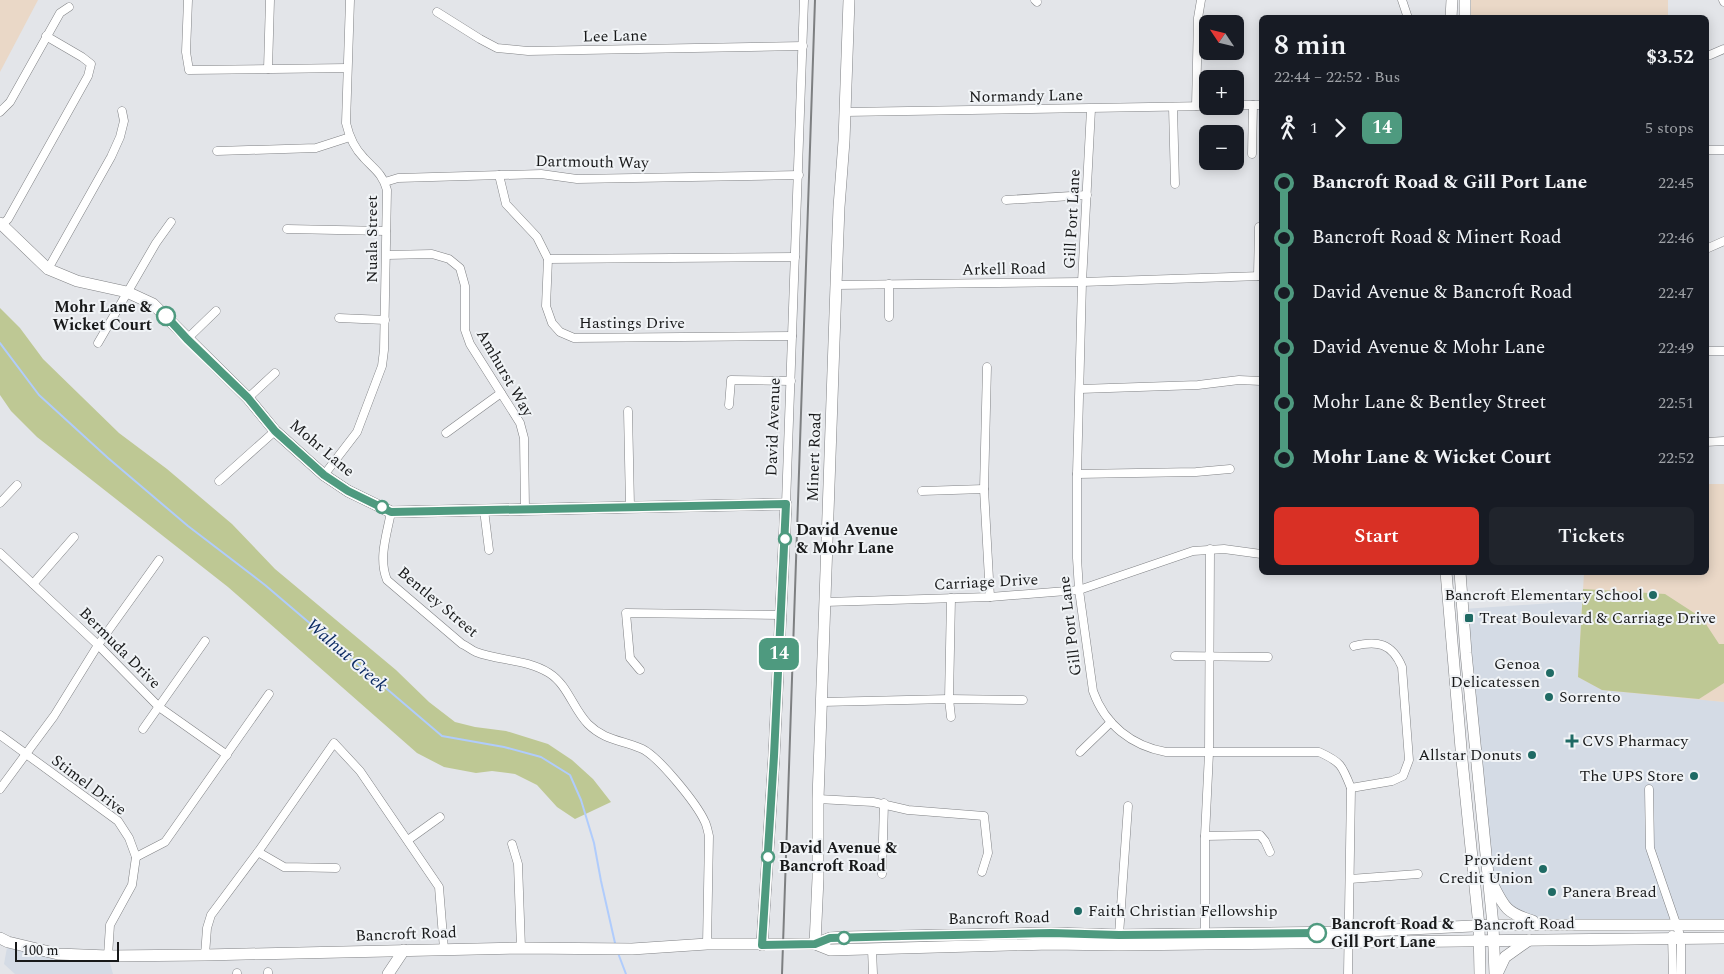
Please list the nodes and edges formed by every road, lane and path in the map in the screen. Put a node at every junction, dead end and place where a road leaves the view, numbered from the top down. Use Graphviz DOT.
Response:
graph roads {
  1 [pos="188,0"];
  2 [pos="270,0"];
  3 [pos="350,0"];
  4 [pos="804,0"];
  5 [pos="849,0"];
  6 [pos="855,0"];
  7 [pos="1201,0"];
  8 [pos="1402,0"];
  9 [pos="1452,0"];
  10 [pos="1465,0"];
  11 [pos="70,7"];
  12 [pos="437,12"];
  13 [pos="1407,15"];
  14 [pos="1452,15"];
  15 [pos="1465,15"];
  16 [pos="46,36"];
  17 [pos="803,46"];
  18 [pos="1724,49"];
  19 [pos="1710,55"];
  20 [pos="348,68"];
  21 [pos="268,69"];
  22 [pos="1244,105"];
  23 [pos="1257,105"];
  24 [pos="1196,106"];
  25 [pos="1173,107"];
  26 [pos="1091,109"];
  27 [pos="122,110"];
  28 [pos="0,112"];
  29 [pos="845,112"];
  30 [pos="350,137"];
  31 [pos="1709,150"];
  32 [pos="1724,150"];
  33 [pos="217,151"];
  34 [pos="1252,154"];
  35 [pos="499,175"];
  36 [pos="799,175"];
  37 [pos="384,182"];
  38 [pos="1175,184"];
  39 [pos="1087,195"];
  40 [pos="1006,200"];
  41 [pos="171,222"];
  42 [pos="1,224"];
  43 [pos="287,229"];
  44 [pos="386,231"];
  45 [pos="1724,242"];
  46 [pos="1709,248"];
  47 [pos="387,255"];
  48 [pos="795,257"];
  49 [pos="548,259"];
  50 [pos="48,268"];
  51 [pos="1259,276"];
  52 [pos="1082,282"];
  53 [pos="889,284"];
  54 [pos="836,285"];
  55 [pos="127,292"];
  56 [pos="216,311"];
  57 [pos="889,317"];
  58 [pos="339,318"];
  59 [pos="385,320"];
  60 [pos="792,336"];
  61 [pos="187,339"];
  62 [pos="98,343"];
  63 [pos="1709,351"];
  64 [pos="1724,351"];
  65 [pos="987,367"];
  66 [pos="275,373"];
  67 [pos="791,381"];
  68 [pos="1259,381"];
  69 [pos="1080,389"];
  70 [pos="502,393"];
  71 [pos="248,398"];
  72 [pos="729,405"];
  73 [pos="628,411"];
  74 [pos="275,431"];
  75 [pos="446,433"];
  76 [pos="1724,441"];
  77 [pos="1709,442"];
  78 [pos="1230,469"];
  79 [pos="1076,474"];
  80 [pos="324,475"];
  81 [pos="219,481"];
  82 [pos="18,485"];
  83 [pos="984,489"];
  84 [pos="922,491"];
  85 [pos="0,503"];
  86 [pos="786,504"];
  87 [pos="630,506"];
  88 [pos="525,509"];
  89 [pos="484,510"];
  90 [pos="391,512"];
  91 [pos="74,537"];
  92 [pos="1210,549"];
  93 [pos="489,550"];
  94 [pos="0,553"];
  95 [pos="1259,554"];
  96 [pos="160,560"];
  97 [pos="1446,575"];
  98 [pos="1460,575"];
  99 [pos="33,584"];
  100 [pos="1079,590"];
  101 [pos="990,597"];
  102 [pos="950,598"];
  103 [pos="825,602"];
  104 [pos="782,615"];
  105 [pos="205,640"];
  106 [pos="98,645"];
  107 [pos="1354,646"];
  108 [pos="1209,655"];
  109 [pos="1175,656"];
  110 [pos="1268,657"];
  111 [pos="640,670"];
  112 [pos="269,694"];
  113 [pos="949,699"];
  114 [pos="1023,700"];
  115 [pos="822,702"];
  116 [pos="159,707"];
  117 [pos="951,717"];
  118 [pos="1111,722"];
  119 [pos="143,729"];
  120 [pos="0,736"];
  121 [pos="1080,752"];
  122 [pos="1209,753"];
  123 [pos="25,754"];
  124 [pos="227,755"];
  125 [pos="1351,788"];
  126 [pos="0,789"];
  127 [pos="1649,789"];
  128 [pos="818,799"];
  129 [pos="884,804"];
  130 [pos="1128,806"];
  131 [pos="440,817"];
  132 [pos="1205,836"];
  133 [pos="408,840"];
  134 [pos="512,844"];
  135 [pos="258,852"];
  136 [pos="1270,852"];
  137 [pos="136,857"];
  138 [pos="336,868"];
  139 [pos="982,872"];
  140 [pos="882,874"];
  141 [pos="1418,874"];
  142 [pos="1489,876"];
  143 [pos="1350,878"];
  144 [pos="1676,924"];
  145 [pos="1493,925"];
  146 [pos="1544,925"];
  147 [pos="1724,925"];
  148 [pos="1479,926"];
  149 [pos="1119,935"];
  150 [pos="0,938"];
  151 [pos="1205,938"];
  152 [pos="1348,938"];
  153 [pos="1676,938"];
  154 [pos="1724,938"];
  155 [pos="1479,940"];
  156 [pos="1529,940"];
  157 [pos="1494,941"];
  158 [pos="707,944"];
  159 [pos="815,944"];
  160 [pos="762,945"];
  161 [pos="521,948"];
  162 [pos="872,948"];
  163 [pos="444,949"];
  164 [pos="404,950"];
  165 [pos="205,955"];
  166 [pos="108,956"];
  167 [pos="388,974"];
  168 [pos="873,974"];
  169 [pos="1348,974"];
  170 [pos="1480,974"];
  171 [pos="1496,974"];
  172 [pos="1674,974"];
  173 [pos="1681,974"];
  1 -- 21 [label="street"];
  2 -- 21 [label="street"];
  3 -- 20 [label="street, Nuala Street"];
  4 -- 17 [label="street, David Avenue"];
  5 -- 6 [label="street"];
  5 -- 29 [label="street, Minert Road"];
  7 -- 24 [label="street"];
  8 -- 13 [label="street"];
  9 -- 14 [label="street"];
  10 -- 15 [label="street"];
  11 -- 16 [label="street"];
  12 -- 17 [label="street, Lee Lane"];
  16 -- 28 [label="street"];
  16 -- 42 [label="street"];
  17 -- 36 [label="street, David Avenue"];
  18 -- 19 [label="street"];
  20 -- 21 [label="street"];
  20 -- 30 [label="street, Nuala Street"];
  22 -- 23 [label="street"];
  23 -- 34 [label="street"];
  24 -- 25 [label="street, Normandy Lane"];
  25 -- 26 [label="street, Normandy Lane"];
  25 -- 38 [label="street"];
  26 -- 29 [label="street, Normandy Lane"];
  26 -- 39 [label="street, Gill Port Lane"];
  27 -- 50 [label="street"];
  29 -- 54 [label="street, Minert Road"];
  30 -- 33 [label="street"];
  30 -- 37 [label="street, Nuala Street"];
  31 -- 32 [label="street"];
  35 -- 36 [label="street, Dartmouth Way"];
  35 -- 37 [label="street, Dartmouth Way"];
  35 -- 49 [label="street, Hastings Drive"];
  36 -- 48 [label="street, David Avenue"];
  37 -- 44 [label="street, Nuala Street"];
  39 -- 40 [label="street"];
  39 -- 52 [label="street, Gill Port Lane"];
  41 -- 55 [label="street"];
  42 -- 50 [label="street, Mohr Lane"];
  43 -- 44 [label="street"];
  44 -- 47 [label="street, Nuala Street"];
  45 -- 46 [label="street"];
  47 -- 59 [label="street, Nuala Street"];
  47 -- 70 [label="street, Amhurst Way"];
  48 -- 49 [label="street"];
  48 -- 60 [label="street, David Avenue"];
  49 -- 60 [label="street, Hastings Drive"];
  50 -- 55 [label="street, Mohr Lane"];
  51 -- 52 [label="street, Arkell Road"];
  52 -- 53 [label="street, Arkell Road"];
  52 -- 69 [label="street, Gill Port Lane"];
  53 -- 54 [label="street, Arkell Road"];
  53 -- 57 [label="street"];
  54 -- 103 [label="street, Minert Road"];
  55 -- 61 [label="street, Mohr Lane"];
  55 -- 62 [label="street"];
  56 -- 61 [label="street"];
  58 -- 59 [label="street"];
  59 -- 80 [label="street, Nuala Street"];
  60 -- 67 [label="street, David Avenue"];
  61 -- 71 [label="street, Mohr Lane"];
  63 -- 64 [label="street"];
  65 -- 83 [label="street"];
  66 -- 71 [label="street"];
  67 -- 72 [label="street"];
  67 -- 86 [label="street, David Avenue"];
  68 -- 69 [label="street"];
  69 -- 79 [label="street, Gill Port Lane"];
  70 -- 75 [label="street"];
  70 -- 88 [label="street, Amhurst Way"];
  71 -- 74 [label="street, Mohr Lane"];
  73 -- 87 [label="street"];
  74 -- 80 [label="street, Mohr Lane"];
  74 -- 81 [label="street"];
  76 -- 77 [label="street"];
  78 -- 79 [label="street"];
  79 -- 100 [label="street, Gill Port Lane"];
  80 -- 90 [label="street, Mohr Lane"];
  82 -- 85 [label="street"];
  83 -- 84 [label="street"];
  83 -- 101 [label="street"];
  86 -- 87 [label="street, Mohr Lane"];
  86 -- 104 [label="street, David Avenue"];
  87 -- 88 [label="street, Mohr Lane"];
  88 -- 89 [label="street, Mohr Lane"];
  89 -- 90 [label="street, Mohr Lane"];
  89 -- 93 [label="street"];
  90 -- 158 [label="street, Bentley Street"];
  91 -- 99 [label="street"];
  92 -- 95 [label="street, Carriage Drive"];
  92 -- 100 [label="street, Carriage Drive"];
  92 -- 108 [label="street"];
  94 -- 99 [label="street, Bermuda Drive"];
  96 -- 106 [label="street"];
  97 -- 148 [label="street"];
  98 -- 142 [label="street"];
  99 -- 106 [label="street, Bermuda Drive"];
  100 -- 101 [label="street, Carriage Drive"];
  100 -- 118 [label="street, Gill Port Lane"];
  101 -- 102 [label="street, Carriage Drive"];
  102 -- 103 [label="street, Carriage Drive"];
  102 -- 113 [label="street"];
  103 -- 115 [label="street, Minert Road"];
  104 -- 111 [label="street"];
  104 -- 160 [label="street, David Avenue"];
  105 -- 116 [label="street"];
  106 -- 116 [label="street, Bermuda Drive"];
  106 -- 123 [label="street"];
  107 -- 125 [label="street"];
  108 -- 109 [label="street"];
  108 -- 110 [label="street"];
  108 -- 122 [label="street"];
  112 -- 124 [label="street"];
  113 -- 114 [label="street"];
  113 -- 115 [label="street"];
  113 -- 117 [label="street"];
  115 -- 128 [label="street, Minert Road"];
  116 -- 119 [label="street"];
  116 -- 124 [label="street, Bermuda Drive"];
  118 -- 121 [label="street"];
  118 -- 122 [label="street, Gill Port Lane"];
  120 -- 123 [label="street, Stimel Drive"];
  122 -- 125 [label="street, Gill Port Lane"];
  122 -- 132 [label="street"];
  123 -- 126 [label="street"];
  123 -- 137 [label="street, Stimel Drive"];
  124 -- 137 [label="street"];
  125 -- 143 [label="street, Gill Port Lane"];
  127 -- 144 [label="street"];
  128 -- 129 [label="street"];
  128 -- 159 [label="street, Minert Road"];
  129 -- 139 [label="street"];
  129 -- 140 [label="street"];
  130 -- 149 [label="street"];
  131 -- 133 [label="street"];
  132 -- 136 [label="street"];
  132 -- 151 [label="street"];
  133 -- 135 [label="street"];
  133 -- 163 [label="street"];
  134 -- 161 [label="street"];
  135 -- 138 [label="street"];
  135 -- 165 [label="street"];
  137 -- 166 [label="street"];
  141 -- 143 [label="street"];
  142 -- 145 [label="street"];
  142 -- 146 [label="street"];
  143 -- 152 [label="street, Gill Port Lane"];
  144 -- 146 [label="street, Bancroft Road"];
  144 -- 147 [label="street, Bancroft Road"];
  144 -- 153 [label="street"];
  145 -- 146 [label="street, Bancroft Road"];
  145 -- 148 [label="street, Bancroft Road"];
  145 -- 157 [label="street"];
  148 -- 152 [label="street, Bancroft Road"];
  148 -- 155 [label="street"];
  149 -- 151 [label="street, Bancroft Road"];
  149 -- 159 [label="street, Bancroft Road"];
  150 -- 166 [label="street, Bancroft Road"];
  151 -- 152 [label="street, Bancroft Road"];
  151 -- 162 [label="street, Bancroft Road"];
  152 -- 155 [label="street, Bancroft Road"];
  152 -- 169 [label="street, Gill Port Lane"];
  153 -- 154 [label="street, Bancroft Road"];
  153 -- 156 [label="street, Bancroft Road"];
  153 -- 172 [label="street"];
  153 -- 173 [label="street"];
  155 -- 157 [label="street, Bancroft Road"];
  155 -- 170 [label="street"];
  156 -- 157 [label="street, Bancroft Road"];
  156 -- 171 [label="street"];
  157 -- 171 [label="street"];
  158 -- 160 [label="street, Bancroft Road"];
  158 -- 161 [label="street, Bancroft Road"];
  159 -- 160 [label="street, Bancroft Road"];
  159 -- 162 [label="street, Bancroft Road"];
  161 -- 163 [label="street, Bancroft Road"];
  162 -- 168 [label="street"];
  163 -- 164 [label="street, Bancroft Road"];
  164 -- 165 [label="street, Bancroft Road"];
  164 -- 167 [label="street"];
  165 -- 166 [label="street, Bancroft Road"];
}
